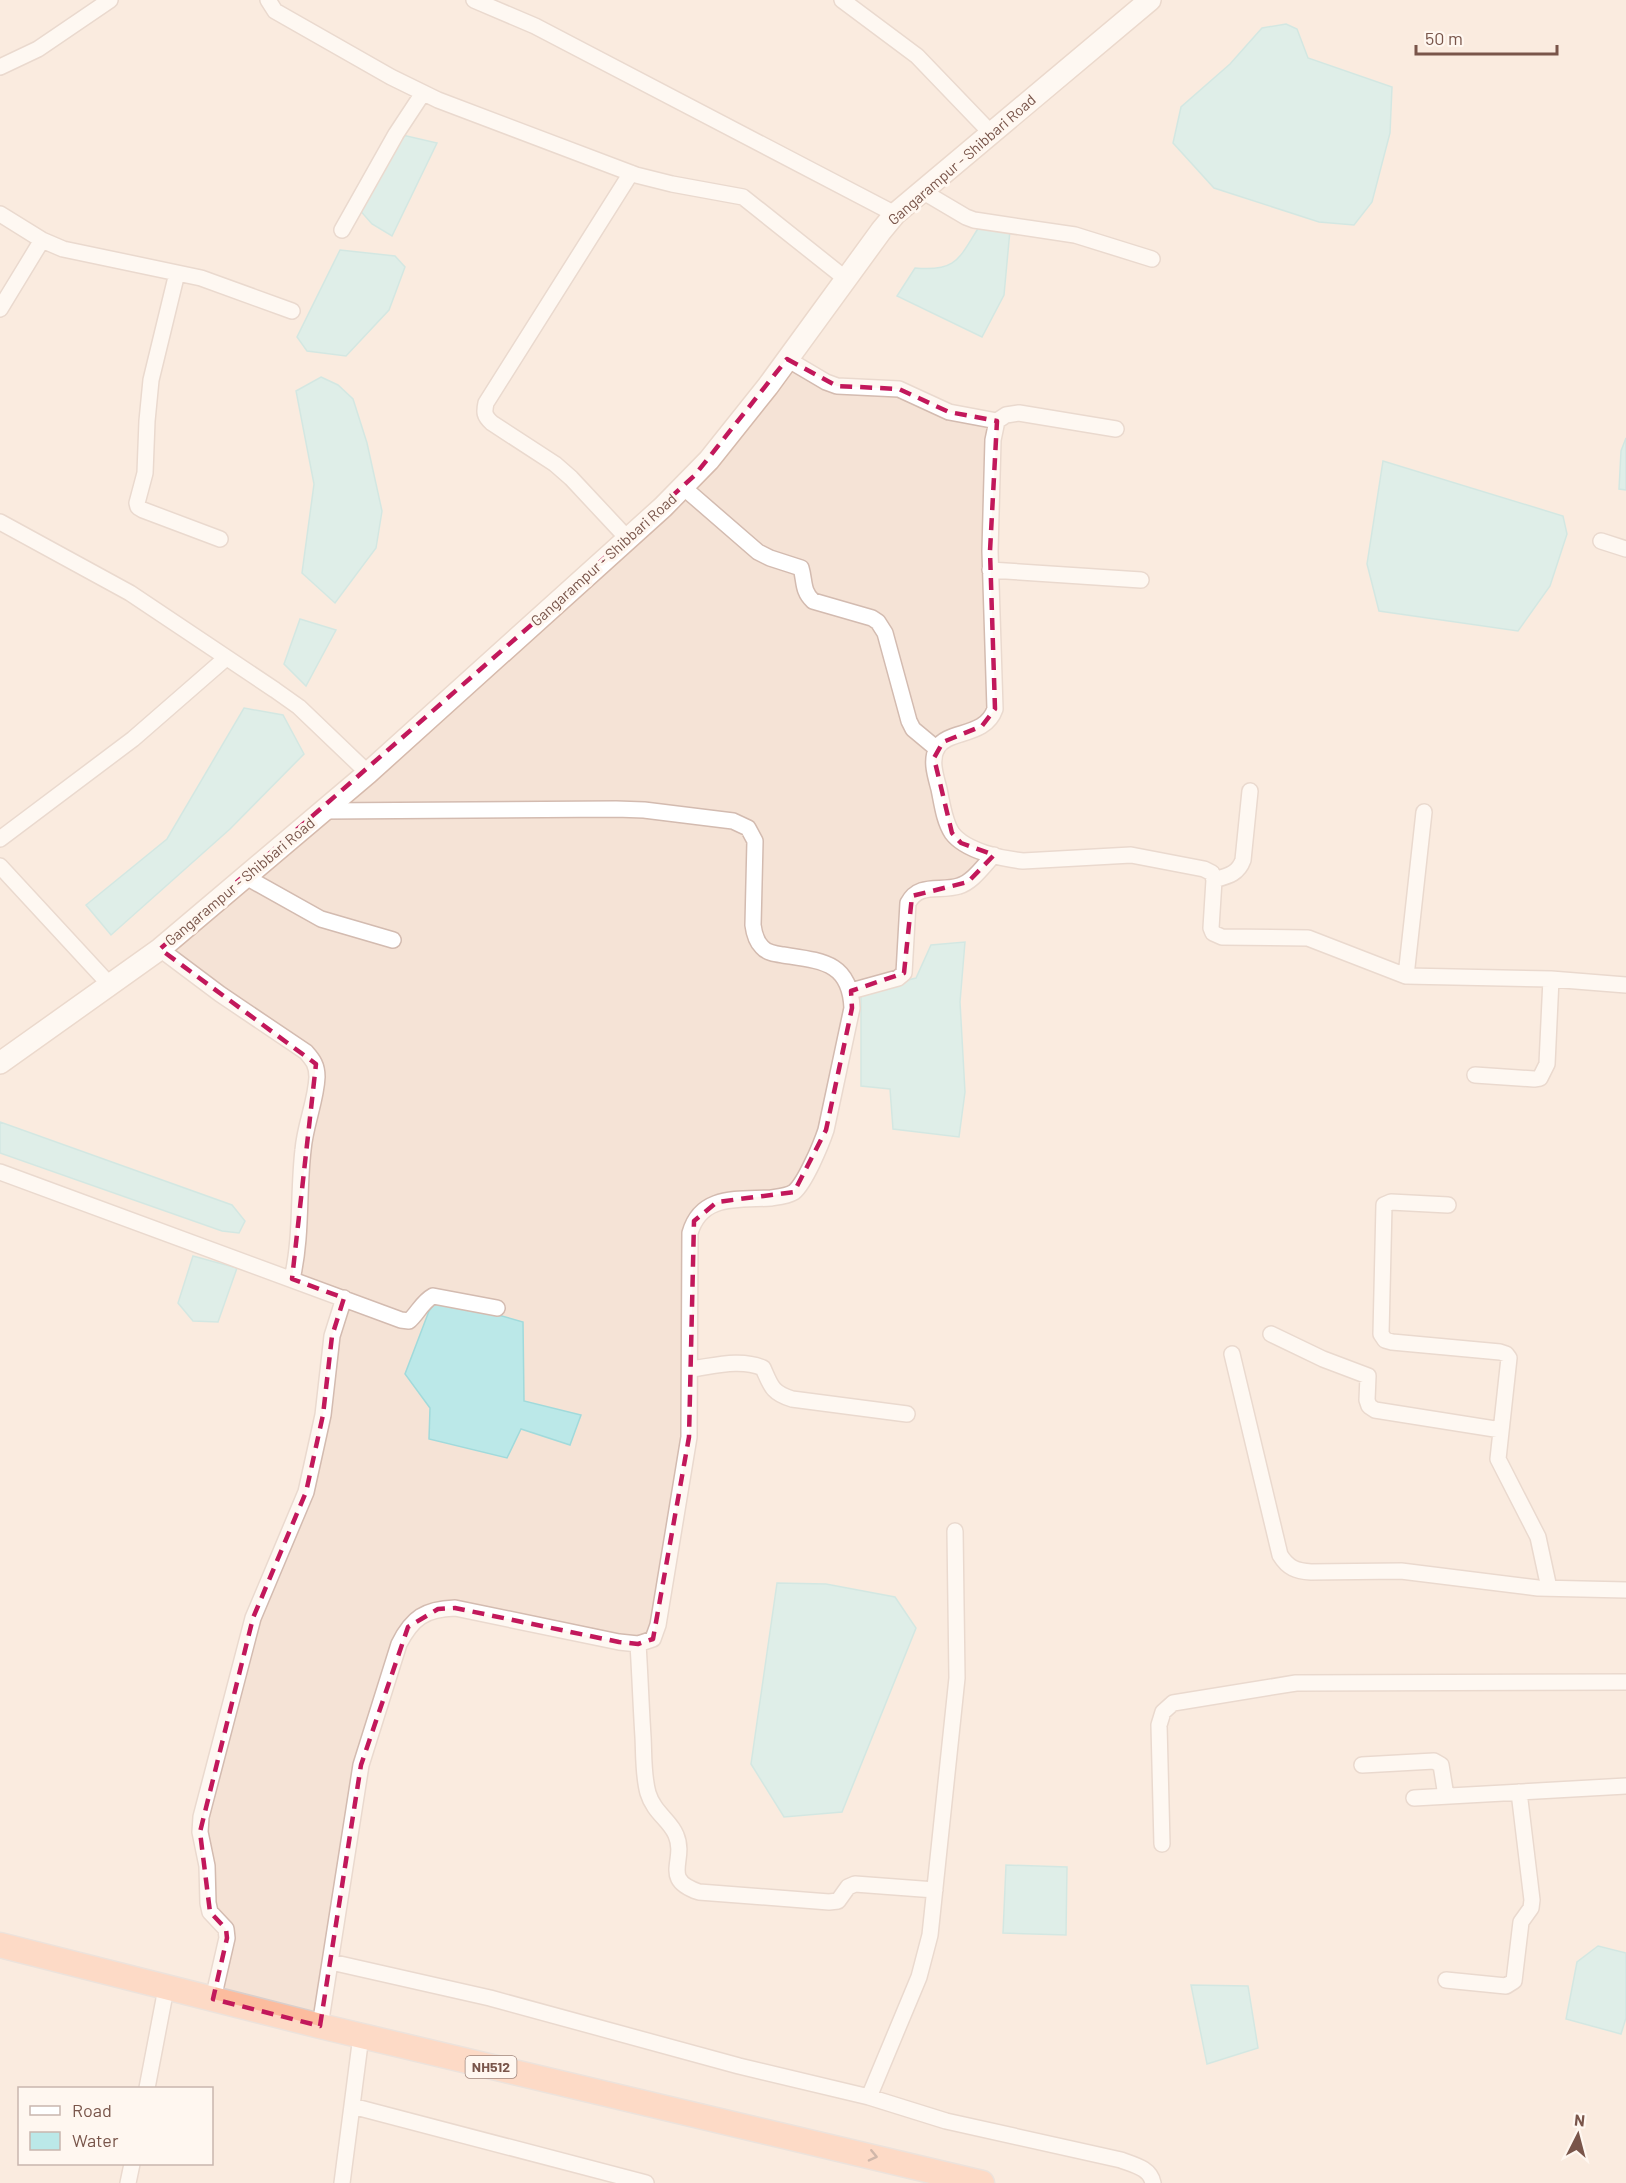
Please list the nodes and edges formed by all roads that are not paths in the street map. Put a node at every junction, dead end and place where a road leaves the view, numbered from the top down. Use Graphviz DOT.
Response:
graph roads {
  1 [pos="110,0"];
  2 [pos="268,0"];
  3 [pos="474,0"];
  4 [pos="842,0"];
  5 [pos="1150,0"];
  6 [pos="502,5"];
  7 [pos="0,68"];
  8 [pos="423,93"];
  9 [pos="991,133"];
  10 [pos="631,173"];
  11 [pos="922,191"];
  12 [pos="0,214"];
  13 [pos="895,214"];
  14 [pos="342,230"];
  15 [pos="42,240"];
  16 [pos="1152,259"];
  17 [pos="177,273"];
  18 [pos="846,279"];
  19 [pos="0,309"];
  20 [pos="292,310"];
  21 [pos="787,359"];
  22 [pos="997,421"];
  23 [pos="1116,429"];
  24 [pos="682,487"];
  25 [pos="0,522"];
  26 [pos="220,539"];
  27 [pos="628,539"];
  28 [pos="1601,542"];
  29 [pos="1626,549"];
  30 [pos="990,570"];
  31 [pos="1141,580"];
  32 [pos="226,658"];
  33 [pos="937,748"];
  34 [pos="368,773"];
  35 [pos="1250,791"];
  36 [pos="322,812"];
  37 [pos="1424,812"];
  38 [pos="0,839"];
  39 [pos="994,855"];
  40 [pos="0,866"];
  41 [pos="246,877"];
  42 [pos="1214,880"];
  43 [pos="393,940"];
  44 [pos="160,949"];
  45 [pos="1406,976"];
  46 [pos="1551,979"];
  47 [pos="110,985"];
  48 [pos="1626,985"];
  49 [pos="851,991"];
  50 [pos="0,1063"];
  51 [pos="1475,1075"];
  52 [pos="0,1172"];
  53 [pos="1448,1205"];
  54 [pos="292,1279"];
  55 [pos="344,1299"];
  56 [pos="497,1308"];
  57 [pos="1271,1334"];
  58 [pos="1232,1354"];
  59 [pos="691,1369"];
  60 [pos="907,1414"];
  61 [pos="1501,1430"];
  62 [pos="955,1531"];
  63 [pos="1549,1588"];
  64 [pos="1626,1590"];
  65 [pos="638,1644"];
  66 [pos="1626,1682"];
  67 [pos="1362,1765"];
  68 [pos="1626,1786"];
  69 [pos="1519,1792"];
  70 [pos="1446,1796"];
  71 [pos="1414,1798"];
  72 [pos="1162,1844"];
  73 [pos="935,1890"];
  74 [pos="0,1945"];
  75 [pos="0,1960"];
  76 [pos="331,1962"];
  77 [pos="1446,1980"];
  78 [pos="164,1999"];
  79 [pos="213,1999"];
  80 [pos="320,2026"];
  81 [pos="360,2042"];
  82 [pos="147,2087"];
  83 [pos="869,2097"];
  84 [pos="352,2106"];
  85 [pos="132,2165"];
  86 [pos="128,2183"];
  87 [pos="342,2183"];
  88 [pos="646,2183"];
  89 [pos="912,2183"];
  90 [pos="982,2183"];
  91 [pos="1153,2183"];
  1 -- 7 [label="street"];
  2 -- 8 [label="street"];
  3 -- 6 [label="street"];
  4 -- 9 [label="street"];
  5 -- 9 [label="main road, Gangarampur - Shibbari Road"];
  6 -- 13 [label="street"];
  8 -- 10 [label="street"];
  8 -- 14 [label="street"];
  9 -- 11 [label="main road, Gangarampur - Shibbari Road"];
  10 -- 18 [label="street"];
  10 -- 27 [label="street"];
  11 -- 13 [label="main road, Gangarampur - Shibbari Road"];
  11 -- 16 [label="street"];
  12 -- 15 [label="street"];
  13 -- 18 [label="main road, Gangarampur - Shibbari Road"];
  15 -- 17 [label="street"];
  15 -- 19 [label="street"];
  17 -- 20 [label="street"];
  17 -- 26 [label="street"];
  18 -- 21 [label="main road, Gangarampur - Shibbari Road"];
  21 -- 22 [label="street"];
  21 -- 24 [label="main road, Gangarampur - Shibbari Road"];
  22 -- 23 [label="street"];
  22 -- 30 [label="street"];
  24 -- 27 [label="main road, Gangarampur - Shibbari Road"];
  24 -- 33 [label="street"];
  25 -- 32 [label="street"];
  27 -- 34 [label="main road, Gangarampur - Shibbari Road"];
  28 -- 29 [label="street"];
  30 -- 31 [label="street"];
  30 -- 33 [label="street"];
  32 -- 34 [label="street"];
  32 -- 38 [label="street"];
  33 -- 39 [label="street"];
  34 -- 36 [label="main road, Gangarampur - Shibbari Road"];
  35 -- 42 [label="street"];
  36 -- 41 [label="main road, Gangarampur - Shibbari Road"];
  36 -- 49 [label="street"];
  37 -- 45 [label="street"];
  39 -- 42 [label="street"];
  39 -- 49 [label="street"];
  40 -- 47 [label="street"];
  41 -- 43 [label="street"];
  41 -- 44 [label="main road, Gangarampur - Shibbari Road"];
  42 -- 45 [label="street"];
  44 -- 47 [label="main road, Gangarampur - Shibbari Road"];
  44 -- 54 [label="street"];
  45 -- 46 [label="street"];
  46 -- 48 [label="street"];
  46 -- 51 [label="street"];
  47 -- 50 [label="main road, Gangarampur - Shibbari Road"];
  49 -- 59 [label="street"];
  52 -- 54 [label="street"];
  53 -- 61 [label="street"];
  54 -- 55 [label="street"];
  55 -- 56 [label="street"];
  55 -- 79 [label="street"];
  57 -- 61 [label="street"];
  58 -- 63 [label="street"];
  59 -- 60 [label="street"];
  59 -- 65 [label="street"];
  61 -- 63 [label="street"];
  62 -- 73 [label="street"];
  63 -- 64 [label="street"];
  65 -- 73 [label="street"];
  65 -- 76 [label="street"];
  66 -- 72 [label="street"];
  67 -- 70 [label="street"];
  68 -- 69 [label="street"];
  69 -- 70 [label="street"];
  69 -- 77 [label="street"];
  70 -- 71 [label="street"];
  73 -- 83 [label="street"];
  74 -- 79 [label="highway, NH512"];
  75 -- 78 [label="highway, NH512"];
  76 -- 80 [label="street"];
  76 -- 83 [label="street"];
  78 -- 81 [label="highway, NH512"];
  78 -- 82 [label="street"];
  79 -- 80 [label="highway, NH512"];
  80 -- 81 [label="highway, NH512"];
  81 -- 84 [label="street"];
  81 -- 89 [label="highway, NH512"];
  81 -- 90 [label="highway, NH512, one-way"];
  83 -- 91 [label="street"];
  84 -- 87 [label="street"];
  84 -- 88 [label="street"];
  85 -- 86 [label="street"];
}
